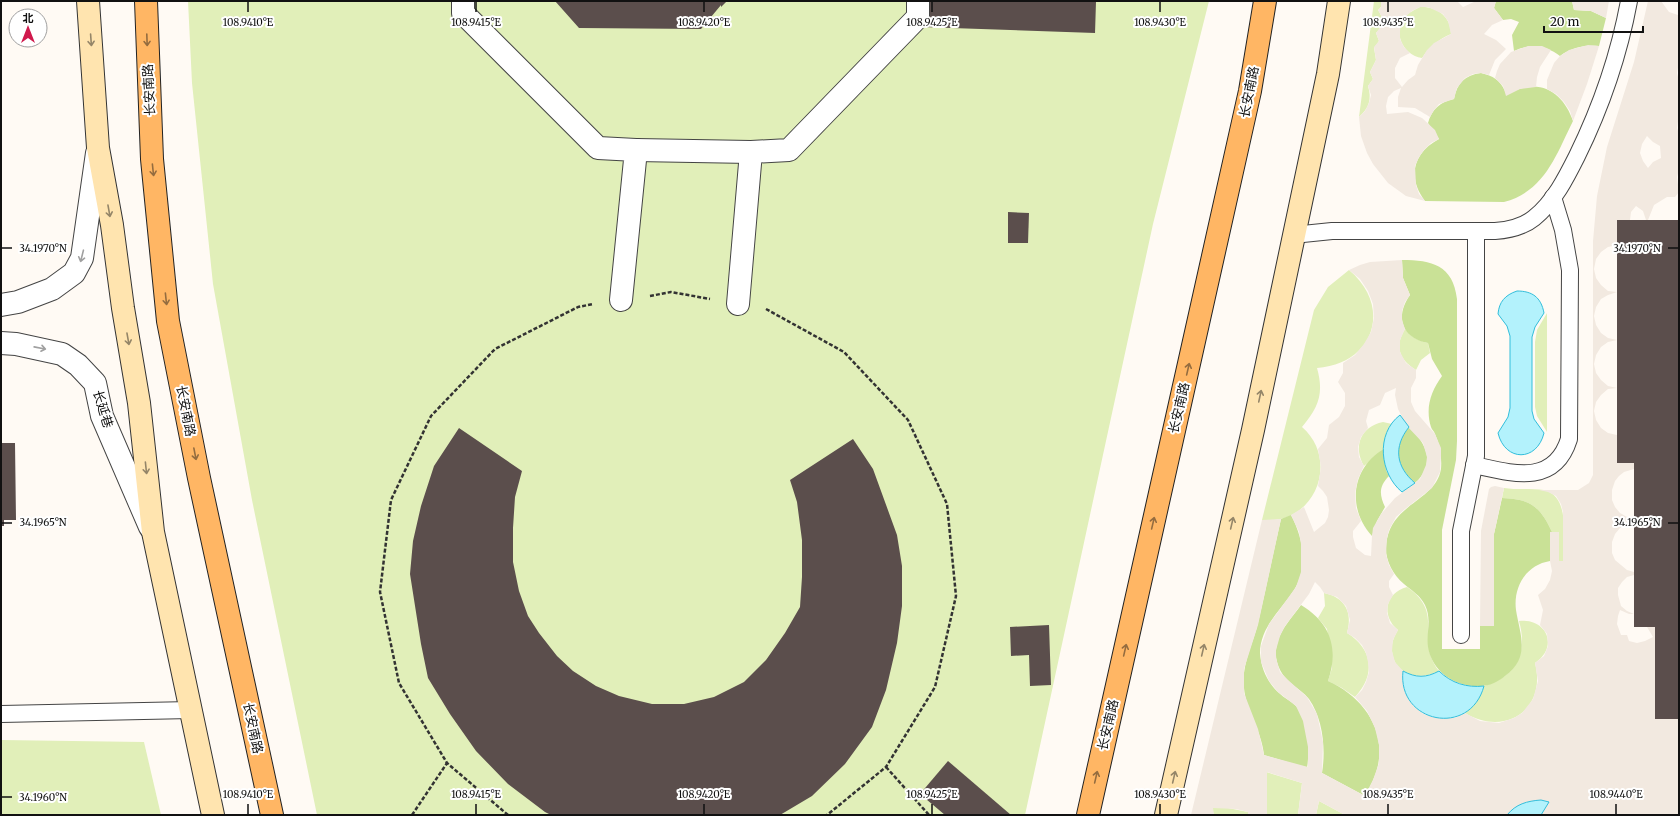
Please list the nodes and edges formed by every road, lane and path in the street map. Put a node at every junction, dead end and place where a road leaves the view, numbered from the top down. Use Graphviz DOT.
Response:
graph roads {
  1 [pos="88,1"];
  2 [pos="146,1"];
  3 [pos="463,1"];
  4 [pos="918,1"];
  5 [pos="1265,1"];
  6 [pos="1339,1"];
  7 [pos="1629,1"];
  8 [pos="98,148"];
  9 [pos="636,150"];
  10 [pos="751,152"];
  11 [pos="1553,197"];
  12 [pos="1476,231"];
  13 [pos="1293,235"];
  14 [pos="621,300"];
  15 [pos="738,304"];
  16 [pos="1,305"];
  17 [pos="1,343"];
  18 [pos="1474,465"];
  19 [pos="153,532"];
  20 [pos="1461,635"];
  21 [pos="191,710"];
  22 [pos="1,714"];
  23 [pos="447,763"];
  24 [pos="886,767"];
  25 [pos="213,815"];
  26 [pos="272,815"];
  27 [pos="412,815"];
  28 [pos="508,815"];
  29 [pos="827,815"];
  30 [pos="929,815"];
  31 [pos="1088,815"];
  32 [pos="1166,815"];
  1 -- 8 [label="main road, one-way"];
  2 -- 26 [label="main road, 长安南路, one-way"];
  3 -- 9 [label="street"];
  4 -- 10 [label="street"];
  31 -- 5 [label="main road, 长安南路, one-way"];
  6 -- 13 [label="main road"];
  7 -- 11 [label="lane"];
  8 -- 16 [label="street, one-way"];
  8 -- 19 [label="main road, one-way"];
  9 -- 10 [label="street"];
  9 -- 14 [label="street"];
  10 -- 15 [label="street"];
  11 -- 12 [label="lane"];
  11 -- 18 [label="lane"];
  12 -- 13 [label="lane"];
  12 -- 18 [label="lane"];
  32 -- 13 [label="main road, one-way"];
  14 -- 15 [label="path"];
  14 -- 23 [label="path"];
  15 -- 24 [label="path"];
  17 -- 19 [label="street, 长延巷, one-way"];
  18 -- 20 [label="lane"];
  19 -- 21 [label="main road"];
  21 -- 22 [label="lane"];
  21 -- 25 [label="main road"];
  23 -- 27 [label="path"];
  23 -- 28 [label="path"];
  24 -- 29 [label="path"];
  24 -- 30 [label="path"];
}
